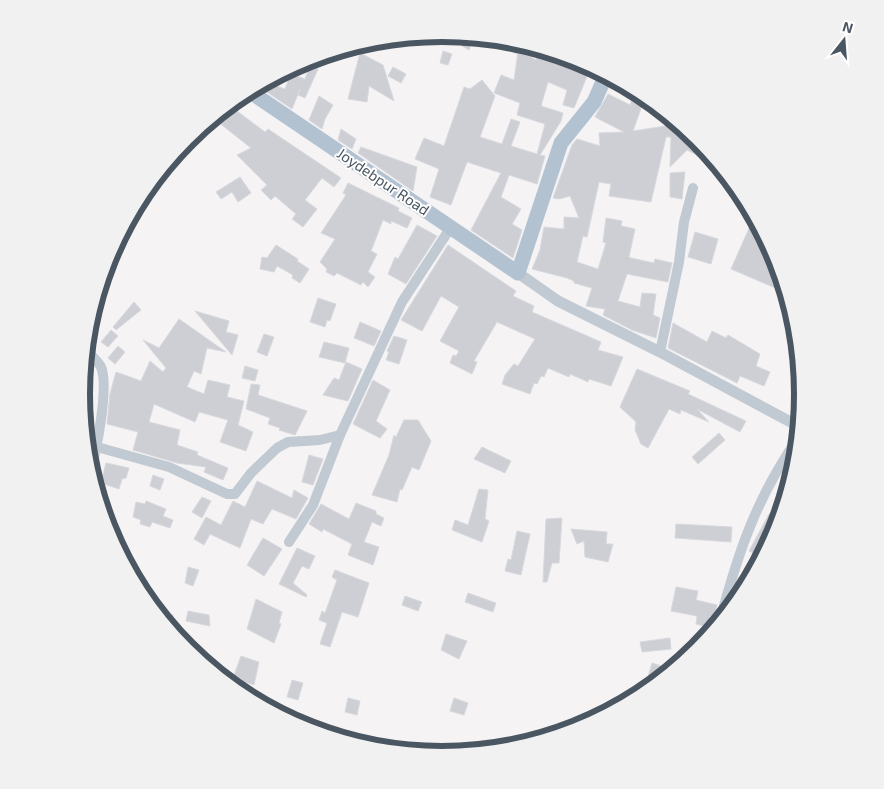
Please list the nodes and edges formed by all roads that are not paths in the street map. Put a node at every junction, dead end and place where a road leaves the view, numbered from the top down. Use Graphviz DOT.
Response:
graph roads {
  1 [pos="603,82"];
  2 [pos="256,96"];
  3 [pos="693,188"];
  4 [pos="451,228"];
  5 [pos="518,273"];
  6 [pos="660,352"];
  7 [pos="92,357"];
  8 [pos="793,423"];
  9 [pos="340,436"];
  10 [pos="97,447"];
  11 [pos="789,451"];
  12 [pos="95,453"];
  13 [pos="289,542"];
  14 [pos="726,603"];
  1 -- 5 [label="main road"];
  2 -- 4 [label="main road, Joydebpur Road"];
  3 -- 6 [label="street"];
  4 -- 5 [label="main road, Joydebpur Road"];
  4 -- 9 [label="street"];
  5 -- 6 [label="street"];
  6 -- 8 [label="street"];
  7 -- 10 [label="street"];
  9 -- 10 [label="street"];
  9 -- 13 [label="street"];
  10 -- 12 [label="street"];
  11 -- 14 [label="street"];
}
